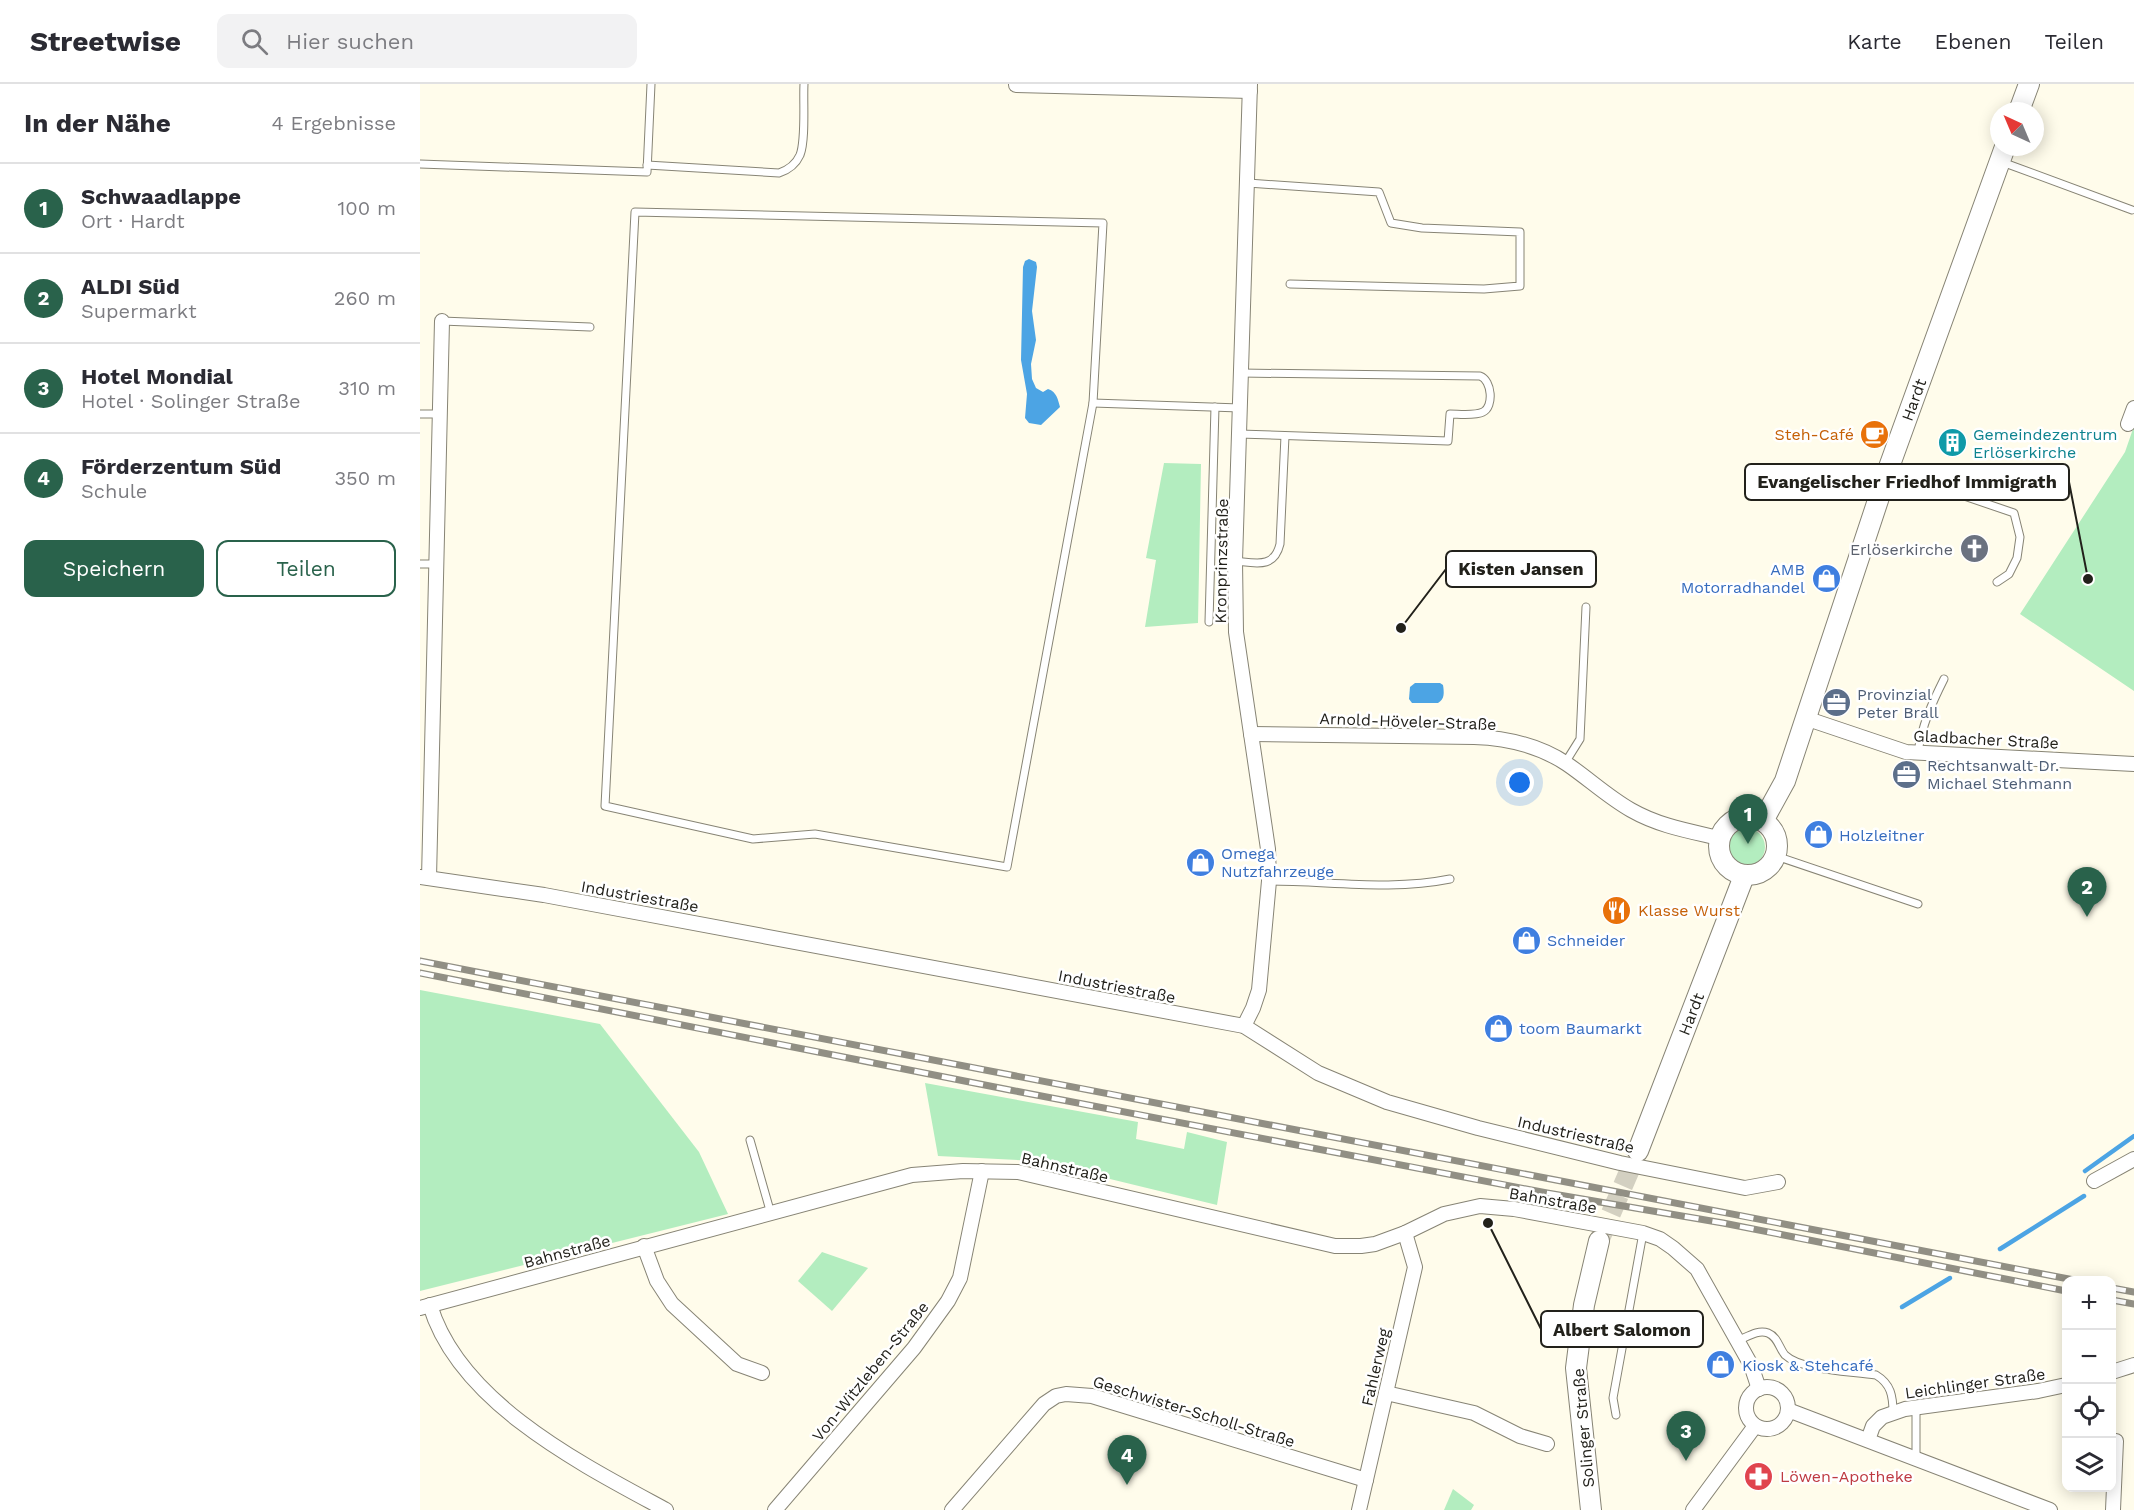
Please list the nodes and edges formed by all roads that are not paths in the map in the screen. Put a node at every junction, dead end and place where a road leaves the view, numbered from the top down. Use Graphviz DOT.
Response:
graph roads {
  1 [pos="651,84"];
  2 [pos="804,84"];
  3 [pos="2029,84"];
  4 [pos="1017,85"];
  5 [pos="1250,88"];
  6 [pos="2022,102"];
  7 [pos="2001,156"];
  8 [pos="2007,156"];
  9 [pos="420,164"];
  10 [pos="647,165"];
  11 [pos="1248,183"];
  12 [pos="2132,210"];
  13 [pos="1290,284"];
  14 [pos="442,321"];
  15 [pos="590,327"];
  16 [pos="1241,373"];
  17 [pos="1093,403"];
  18 [pos="1215,407"];
  19 [pos="1240,408"];
  20 [pos="2134,408"];
  21 [pos="420,414"];
  22 [pos="440,414"];
  23 [pos="2128,424"];
  24 [pos="1239,434"];
  25 [pos="1285,436"];
  26 [pos="1888,470"];
  27 [pos="1235,561"];
  28 [pos="420,564"];
  29 [pos="436,564"];
  30 [pos="1997,582"];
  31 [pos="1586,607"];
  32 [pos="1209,622"];
  33 [pos="1944,678"];
  34 [pos="1805,718"];
  35 [pos="1251,734"];
  36 [pos="1918,752"];
  37 [pos="1565,763"];
  38 [pos="2134,764"];
  39 [pos="1763,821"];
  40 [pos="1719,838"];
  41 [pos="1776,856"];
  42 [pos="1744,876"];
  43 [pos="424,878"];
  44 [pos="1450,879"];
  45 [pos="1269,881"];
  46 [pos="1918,904"];
  47 [pos="1244,1026"];
  48 [pos="750,1140"];
  49 [pos="1638,1151"];
  50 [pos="2134,1159"];
  51 [pos="982,1171"];
  52 [pos="2094,1181"];
  53 [pos="1778,1182"];
  54 [pos="771,1214"];
  55 [pos="1639,1232"];
  56 [pos="1404,1233"];
  57 [pos="1599,1241"];
  58 [pos="644,1246"];
  59 [pos="425,1307"];
  60 [pos="1742,1339"];
  61 [pos="2134,1365"];
  62 [pos="2116,1371"];
  63 [pos="762,1373"];
  64 [pos="2062,1386"];
  65 [pos="1759,1389"];
  66 [pos="1386,1393"];
  67 [pos="1916,1406"];
  68 [pos="1788,1410"];
  69 [pos="1893,1413"];
  70 [pos="1616,1415"];
  71 [pos="1755,1426"];
  72 [pos="1868,1440"];
  73 [pos="1547,1444"];
  74 [pos="1916,1459"];
  75 [pos="1366,1480"];
  76 [pos="2113,1492"];
  77 [pos="666,1510"];
  78 [pos="775,1510"];
  79 [pos="952,1510"];
  80 [pos="1359,1510"];
  81 [pos="1591,1510"];
  82 [pos="1694,1510"];
  83 [pos="2050,1510"];
  84 [pos="2112,1510"];
  1 -- 10 [label="lane"];
  2 -- 10 [label="lane"];
  3 -- 6 [label="main road"];
  4 -- 5 [label="street, Kronprinzstraße"];
  5 -- 11 [label="street, Kronprinzstraße"];
  7 -- 26 [label="main road, Hardt"];
  8 -- 12 [label="lane"];
  9 -- 10 [label="lane"];
  11 -- 13 [label="lane"];
  11 -- 16 [label="street, Kronprinzstraße"];
  14 -- 15 [label="lane"];
  14 -- 22 [label="street, Industriestraße"];
  16 -- 19 [label="street, Kronprinzstraße"];
  16 -- 25 [label="lane"];
  17 -- 17 [label="lane"];
  17 -- 18 [label="lane"];
  18 -- 19 [label="lane"];
  18 -- 32 [label="lane"];
  19 -- 24 [label="street, Kronprinzstraße"];
  20 -- 23 [label="street"];
  21 -- 22 [label="lane"];
  22 -- 29 [label="street, Industriestraße"];
  24 -- 25 [label="lane"];
  24 -- 27 [label="street, Kronprinzstraße"];
  25 -- 27 [label="lane"];
  26 -- 30 [label="lane"];
  26 -- 34 [label="main road, Hardt"];
  27 -- 35 [label="street, Kronprinzstraße"];
  28 -- 29 [label="lane"];
  29 -- 43 [label="street, Industriestraße"];
  31 -- 37 [label="lane"];
  33 -- 36 [label="lane"];
  34 -- 36 [label="street, Gladbacher Straße"];
  34 -- 39 [label="main road, Hardt"];
  35 -- 37 [label="street, Arnold-Höveler-Straße"];
  35 -- 45 [label="street, Kronprinzstraße"];
  36 -- 38 [label="street, Gladbacher Straße"];
  37 -- 40 [label="street, Arnold-Höveler-Straße"];
  39 -- 40 [label="main road"];
  39 -- 41 [label="main road"];
  40 -- 42 [label="main road"];
  41 -- 42 [label="main road"];
  41 -- 46 [label="lane"];
  42 -- 49 [label="main road, Hardt"];
  43 -- 47 [label="street, Industriestraße"];
  44 -- 45 [label="lane"];
  45 -- 47 [label="street, Kronprinzstraße"];
  47 -- 53 [label="street, Industriestraße"];
  48 -- 54 [label="lane"];
  50 -- 52 [label="street"];
  51 -- 54 [label="street, Bahnstraße"];
  51 -- 56 [label="street, Bahnstraße"];
  51 -- 78 [label="street, Von-Witzleben-Straße"];
  54 -- 58 [label="street, Bahnstraße"];
  55 -- 56 [label="street, Bahnstraße"];
  55 -- 60 [label="street"];
  55 -- 70 [label="lane, Solinger Straße"];
  56 -- 66 [label="street, Fahlerweg"];
  57 -- 81 [label="main road, Solinger Straße"];
  58 -- 59 [label="street, Bahnstraße"];
  58 -- 63 [label="street"];
  59 -- 77 [label="street"];
  60 -- 65 [label="street"];
  60 -- 69 [label="lane"];
  61 -- 62 [label="street"];
  64 -- 67 [label="street, Leichlinger Straße"];
  65 -- 68 [label="street"];
  65 -- 71 [label="street"];
  66 -- 73 [label="street"];
  66 -- 75 [label="street, Fahlerweg"];
  67 -- 69 [label="street, Leichlinger Straße"];
  67 -- 74 [label="lane"];
  68 -- 71 [label="street"];
  68 -- 72 [label="street"];
  69 -- 72 [label="street, Leichlinger Straße"];
  71 -- 82 [label="street"];
  72 -- 74 [label="street"];
  74 -- 83 [label="street"];
  75 -- 79 [label="street, Geschwister-Scholl-Straße"];
  75 -- 80 [label="street, Fahlerweg"];
  76 -- 84 [label="street"];
}
